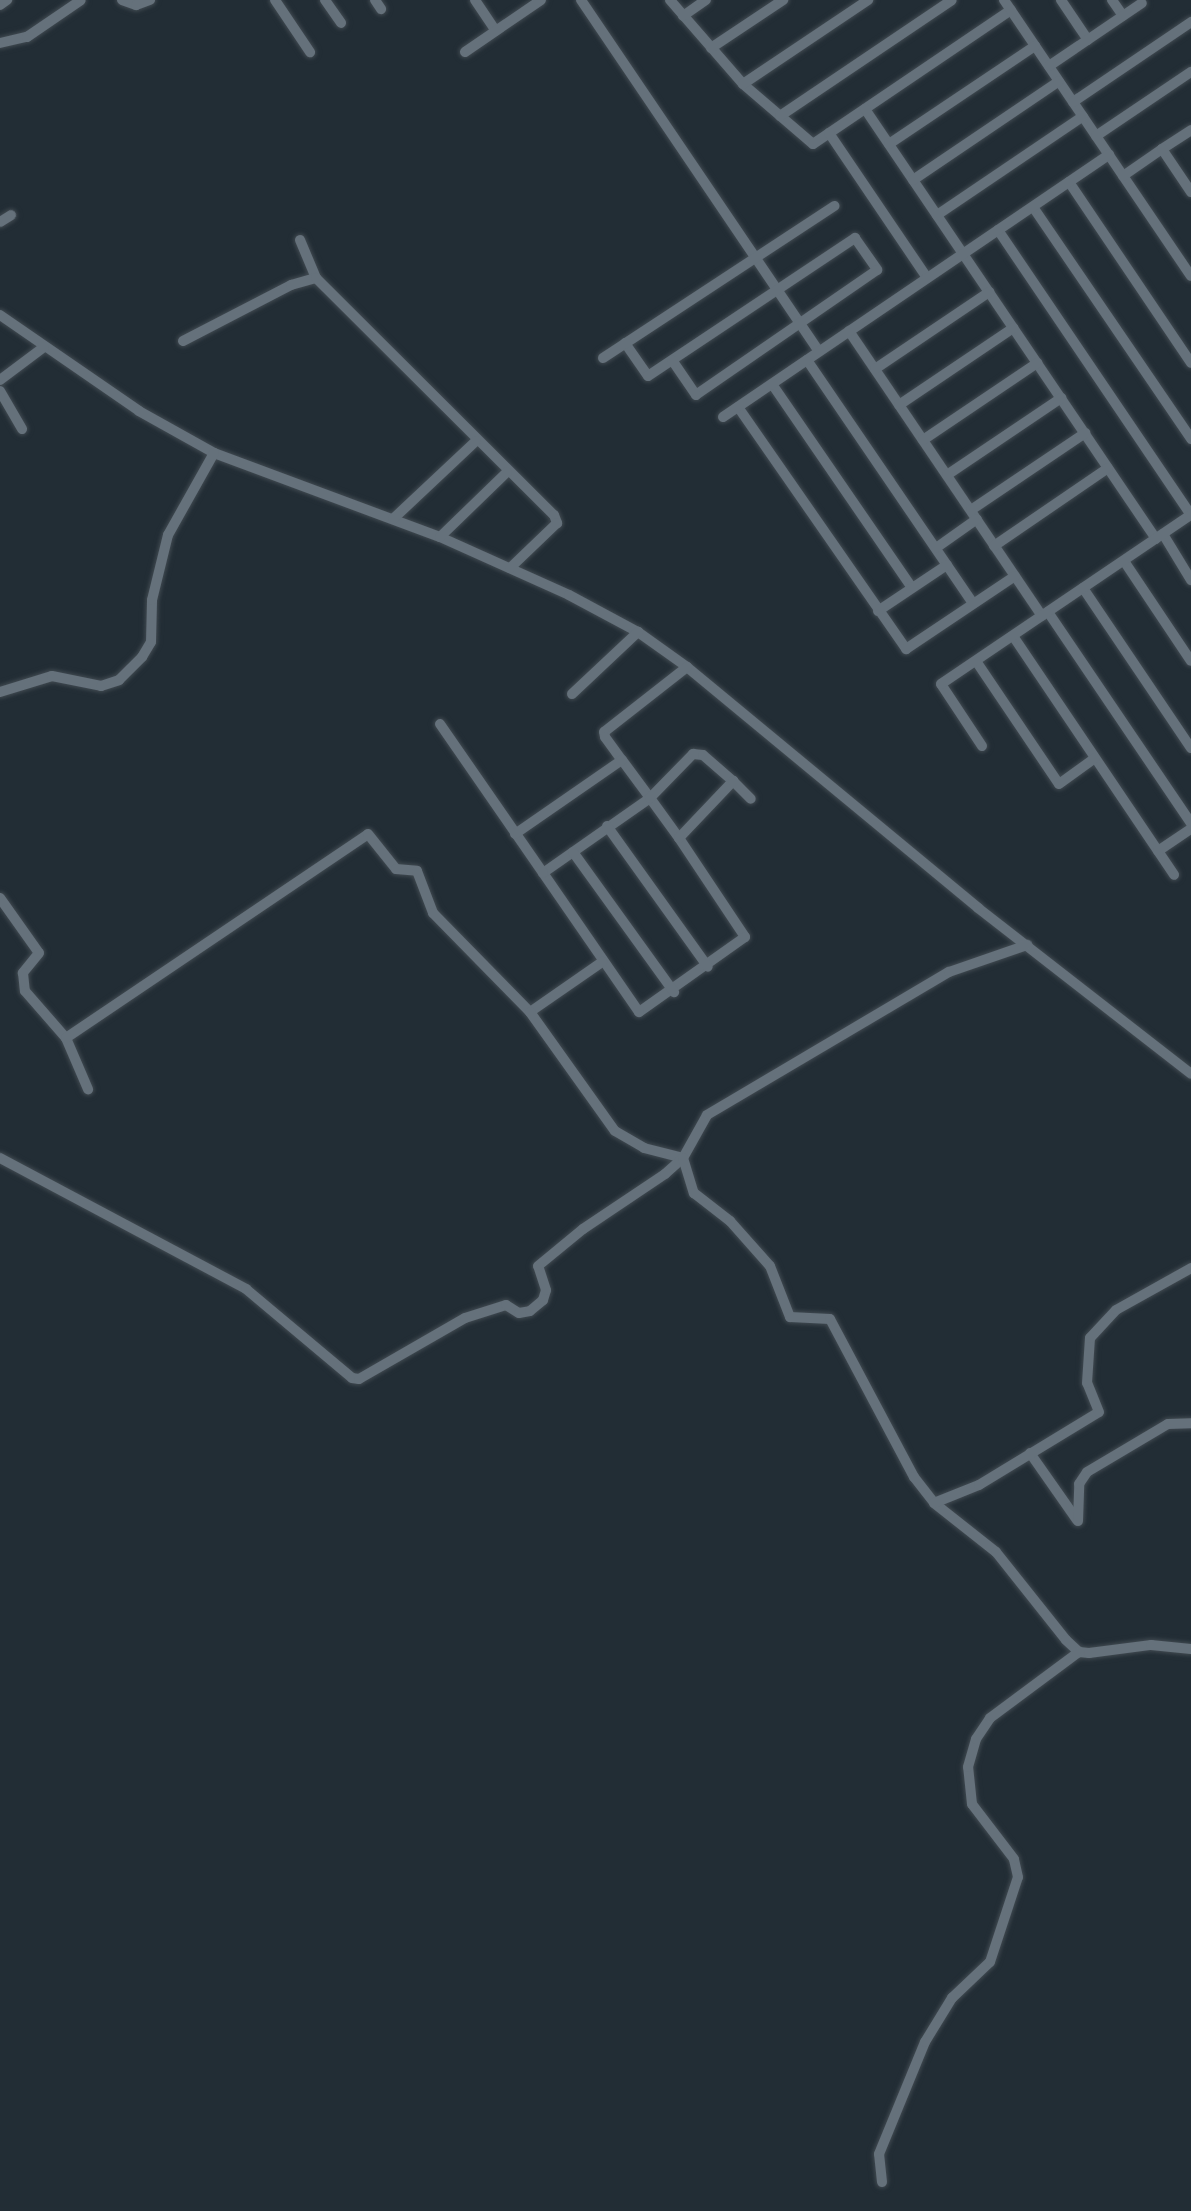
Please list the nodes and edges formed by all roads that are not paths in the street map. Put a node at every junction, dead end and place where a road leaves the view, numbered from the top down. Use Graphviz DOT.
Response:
graph roads {
  1 [pos="7,0"];
  2 [pos="80,0"];
  3 [pos="122,0"];
  4 [pos="150,0"];
  5 [pos="275,0"];
  6 [pos="325,0"];
  7 [pos="475,0"];
  8 [pos="541,0"];
  9 [pos="581,0"];
  10 [pos="670,0"];
  11 [pos="706,0"];
  12 [pos="783,0"];
  13 [pos="952,0"];
  14 [pos="1061,0"];
  15 [pos="1112,0"];
  16 [pos="866,1"];
  17 [pos="1142,3"];
  18 [pos="528,4"];
  19 [pos="0,5"];
  20 [pos="1008,5"];
  21 [pos="683,16"];
  22 [pos="1123,16"];
  23 [pos="1191,22"];
  24 [pos="341,23"];
  25 [pos="496,31"];
  26 [pos="1,39"];
  27 [pos="1088,40"];
  28 [pos="1035,46"];
  29 [pos="711,48"];
  30 [pos="310,52"];
  31 [pos="465,52"];
  32 [pos="1049,66"];
  33 [pos="1191,72"];
  34 [pos="1059,81"];
  35 [pos="743,84"];
  36 [pos="1073,102"];
  37 [pos="866,109"];
  38 [pos="780,116"];
  39 [pos="1082,116"];
  40 [pos="1191,130"];
  41 [pos="829,133"];
  42 [pos="1096,136"];
  43 [pos="890,144"];
  44 [pos="1162,149"];
  45 [pos="1109,155"];
  46 [pos="1123,176"];
  47 [pos="914,180"];
  48 [pos="1069,182"];
  49 [pos="1191,192"];
  50 [pos="834,206"];
  51 [pos="1033,207"];
  52 [pos="937,214"];
  53 [pos="11,215"];
  54 [pos="0,222"];
  55 [pos="998,230"];
  56 [pos="300,240"];
  57 [pos="964,254"];
  58 [pos="756,257"];
  59 [pos="1191,276"];
  60 [pos="316,278"];
  61 [pos="927,278"];
  62 [pos="778,290"];
  63 [pos="989,292"];
  64 [pos="0,315"];
  65 [pos="800,323"];
  66 [pos="1014,328"];
  67 [pos="849,331"];
  68 [pos="183,342"];
  69 [pos="626,343"];
  70 [pos="44,347"];
  71 [pos="820,351"];
  72 [pos="603,358"];
  73 [pos="672,360"];
  74 [pos="807,360"];
  75 [pos="1037,363"];
  76 [pos="1191,363"];
  77 [pos="875,369"];
  78 [pos="0,380"];
  79 [pos="772,384"];
  80 [pos="0,391"];
  81 [pos="1061,398"];
  82 [pos="899,405"];
  83 [pos="738,406"];
  84 [pos="723,416"];
  85 [pos="22,429"];
  86 [pos="1084,433"];
  87 [pos="1191,439"];
  88 [pos="476,440"];
  89 [pos="923,440"];
  90 [pos="214,452"];
  91 [pos="1108,468"];
  92 [pos="507,472"];
  93 [pos="947,476"];
  94 [pos="974,515"];
  95 [pos="1191,515"];
  96 [pos="394,519"];
  97 [pos="1160,536"];
  98 [pos="440,537"];
  99 [pos="994,546"];
  100 [pos="936,548"];
  101 [pos="1124,561"];
  102 [pos="947,564"];
  103 [pos="510,568"];
  104 [pos="1015,576"];
  105 [pos="1191,580"];
  106 [pos="912,588"];
  107 [pos="1083,588"];
  108 [pos="973,603"];
  109 [pos="878,612"];
  110 [pos="1045,614"];
  111 [pos="638,632"];
  112 [pos="1013,636"];
  113 [pos="1191,660"];
  114 [pos="976,661"];
  115 [pos="688,666"];
  116 [pos="0,692"];
  117 [pos="572,694"];
  118 [pos="440,724"];
  119 [pos="982,746"];
  120 [pos="1191,748"];
  121 [pos="1096,758"];
  122 [pos="622,760"];
  123 [pos="733,782"];
  124 [pos="650,798"];
  125 [pos="751,800"];
  126 [pos="607,826"];
  127 [pos="1191,826"];
  128 [pos="515,834"];
  129 [pos="679,838"];
  130 [pos="573,852"];
  131 [pos="1158,852"];
  132 [pos="542,873"];
  133 [pos="1174,875"];
  134 [pos="0,898"];
  135 [pos="1028,945"];
  136 [pos="602,962"];
  137 [pos="708,967"];
  138 [pos="674,992"];
  139 [pos="530,1012"];
  140 [pos="66,1038"];
  141 [pos="1191,1074"];
  142 [pos="88,1089"];
  143 [pos="0,1158"];
  144 [pos="683,1158"];
  145 [pos="1191,1268"];
  146 [pos="1191,1423"];
  147 [pos="1030,1453"];
  148 [pos="934,1503"];
  149 [pos="1191,1649"];
  150 [pos="1079,1652"];
  151 [pos="882,2182"];
  1 -- 19 [label="street"];
  2 -- 26 [label="street"];
  3 -- 4 [label="street"];
  5 -- 30 [label="street"];
  6 -- 24 [label="street"];
  7 -- 25 [label="street"];
  8 -- 18 [label="street"];
  9 -- 58 [label="street"];
  10 -- 21 [label="street"];
  11 -- 21 [label="street"];
  12 -- 29 [label="street"];
  13 -- 38 [label="street"];
  14 -- 27 [label="street"];
  15 -- 22 [label="street"];
  16 -- 35 [label="street"];
  17 -- 22 [label="street"];
  18 -- 25 [label="street"];
  20 -- 28 [label="street"];
  20 -- 37 [label="street"];
  21 -- 29 [label="street"];
  22 -- 27 [label="street"];
  23 -- 36 [label="street"];
  25 -- 31 [label="street"];
  27 -- 32 [label="street"];
  28 -- 32 [label="street"];
  28 -- 43 [label="street"];
  29 -- 35 [label="street"];
  32 -- 34 [label="street"];
  33 -- 42 [label="street"];
  34 -- 36 [label="street"];
  34 -- 47 [label="street"];
  35 -- 38 [label="street"];
  36 -- 39 [label="street"];
  37 -- 41 [label="street"];
  37 -- 43 [label="street"];
  38 -- 41 [label="street"];
  39 -- 42 [label="street"];
  39 -- 52 [label="street"];
  40 -- 44 [label="street"];
  41 -- 61 [label="street"];
  42 -- 45 [label="street"];
  43 -- 47 [label="street"];
  44 -- 46 [label="street"];
  44 -- 49 [label="street"];
  45 -- 46 [label="street"];
  45 -- 48 [label="street"];
  46 -- 59 [label="street"];
  47 -- 52 [label="street"];
  48 -- 51 [label="street"];
  48 -- 76 [label="street"];
  50 -- 58 [label="street"];
  51 -- 55 [label="street"];
  51 -- 87 [label="street"];
  52 -- 57 [label="street"];
  53 -- 54 [label="street"];
  55 -- 57 [label="street"];
  55 -- 95 [label="street"];
  56 -- 60 [label="street"];
  57 -- 61 [label="street"];
  57 -- 63 [label="street"];
  58 -- 62 [label="street"];
  58 -- 69 [label="street"];
  60 -- 68 [label="street"];
  60 -- 88 [label="street"];
  61 -- 67 [label="street"];
  62 -- 65 [label="street"];
  62 -- 65 [label="street"];
  62 -- 73 [label="street"];
  63 -- 66 [label="street"];
  63 -- 77 [label="street"];
  64 -- 70 [label="street"];
  65 -- 71 [label="street"];
  65 -- 73 [label="street"];
  66 -- 75 [label="street"];
  66 -- 82 [label="street"];
  67 -- 71 [label="street"];
  67 -- 77 [label="street"];
  69 -- 72 [label="street"];
  69 -- 73 [label="street"];
  70 -- 78 [label="street"];
  70 -- 90 [label="street"];
  71 -- 74 [label="street"];
  74 -- 79 [label="street"];
  74 -- 100 [label="street"];
  75 -- 81 [label="street"];
  75 -- 89 [label="street"];
  77 -- 82 [label="street"];
  79 -- 83 [label="street"];
  79 -- 106 [label="street"];
  80 -- 85 [label="street"];
  81 -- 86 [label="street"];
  81 -- 93 [label="street"];
  82 -- 89 [label="street"];
  83 -- 84 [label="street"];
  83 -- 109 [label="street"];
  86 -- 91 [label="street"];
  86 -- 94 [label="street"];
  88 -- 92 [label="street"];
  88 -- 96 [label="street"];
  89 -- 93 [label="street"];
  90 -- 96 [label="street"];
  90 -- 116 [label="street"];
  91 -- 97 [label="street"];
  91 -- 99 [label="street"];
  92 -- 98 [label="street"];
  92 -- 103 [label="street"];
  93 -- 94 [label="street"];
  94 -- 99 [label="street"];
  94 -- 100 [label="street"];
  95 -- 97 [label="street"];
  96 -- 98 [label="street"];
  97 -- 101 [label="street"];
  97 -- 105 [label="street"];
  98 -- 103 [label="street"];
  99 -- 104 [label="street"];
  100 -- 102 [label="street"];
  101 -- 107 [label="street"];
  101 -- 113 [label="street"];
  102 -- 106 [label="street"];
  102 -- 108 [label="street"];
  103 -- 111 [label="street"];
  104 -- 108 [label="street"];
  104 -- 110 [label="street"];
  106 -- 109 [label="street"];
  107 -- 110 [label="street"];
  107 -- 120 [label="street"];
  108 -- 109 [label="street"];
  110 -- 112 [label="street"];
  110 -- 127 [label="street"];
  111 -- 115 [label="street"];
  111 -- 117 [label="street"];
  112 -- 114 [label="street"];
  112 -- 121 [label="street"];
  114 -- 119 [label="street"];
  114 -- 121 [label="street"];
  115 -- 122 [label="street"];
  115 -- 135 [label="street"];
  118 -- 128 [label="street"];
  121 -- 131 [label="street"];
  122 -- 124 [label="street"];
  122 -- 128 [label="street"];
  123 -- 124 [label="street"];
  123 -- 125 [label="street"];
  123 -- 129 [label="street"];
  124 -- 126 [label="street"];
  124 -- 129 [label="street"];
  126 -- 130 [label="street"];
  126 -- 137 [label="street"];
  127 -- 131 [label="street"];
  128 -- 132 [label="street"];
  129 -- 137 [label="street"];
  130 -- 132 [label="street"];
  130 -- 138 [label="street"];
  131 -- 133 [label="street"];
  132 -- 136 [label="street"];
  134 -- 140 [label="street"];
  135 -- 141 [label="street"];
  135 -- 144 [label="street"];
  136 -- 138 [label="street"];
  136 -- 139 [label="street"];
  137 -- 138 [label="street"];
  139 -- 140 [label="street"];
  139 -- 144 [label="street"];
  140 -- 142 [label="street"];
  143 -- 144 [label="street"];
  144 -- 148 [label="street"];
  145 -- 147 [label="street"];
  146 -- 147 [label="street"];
  147 -- 148 [label="street"];
  148 -- 150 [label="street"];
  149 -- 150 [label="street"];
  150 -- 151 [label="street"];
}
